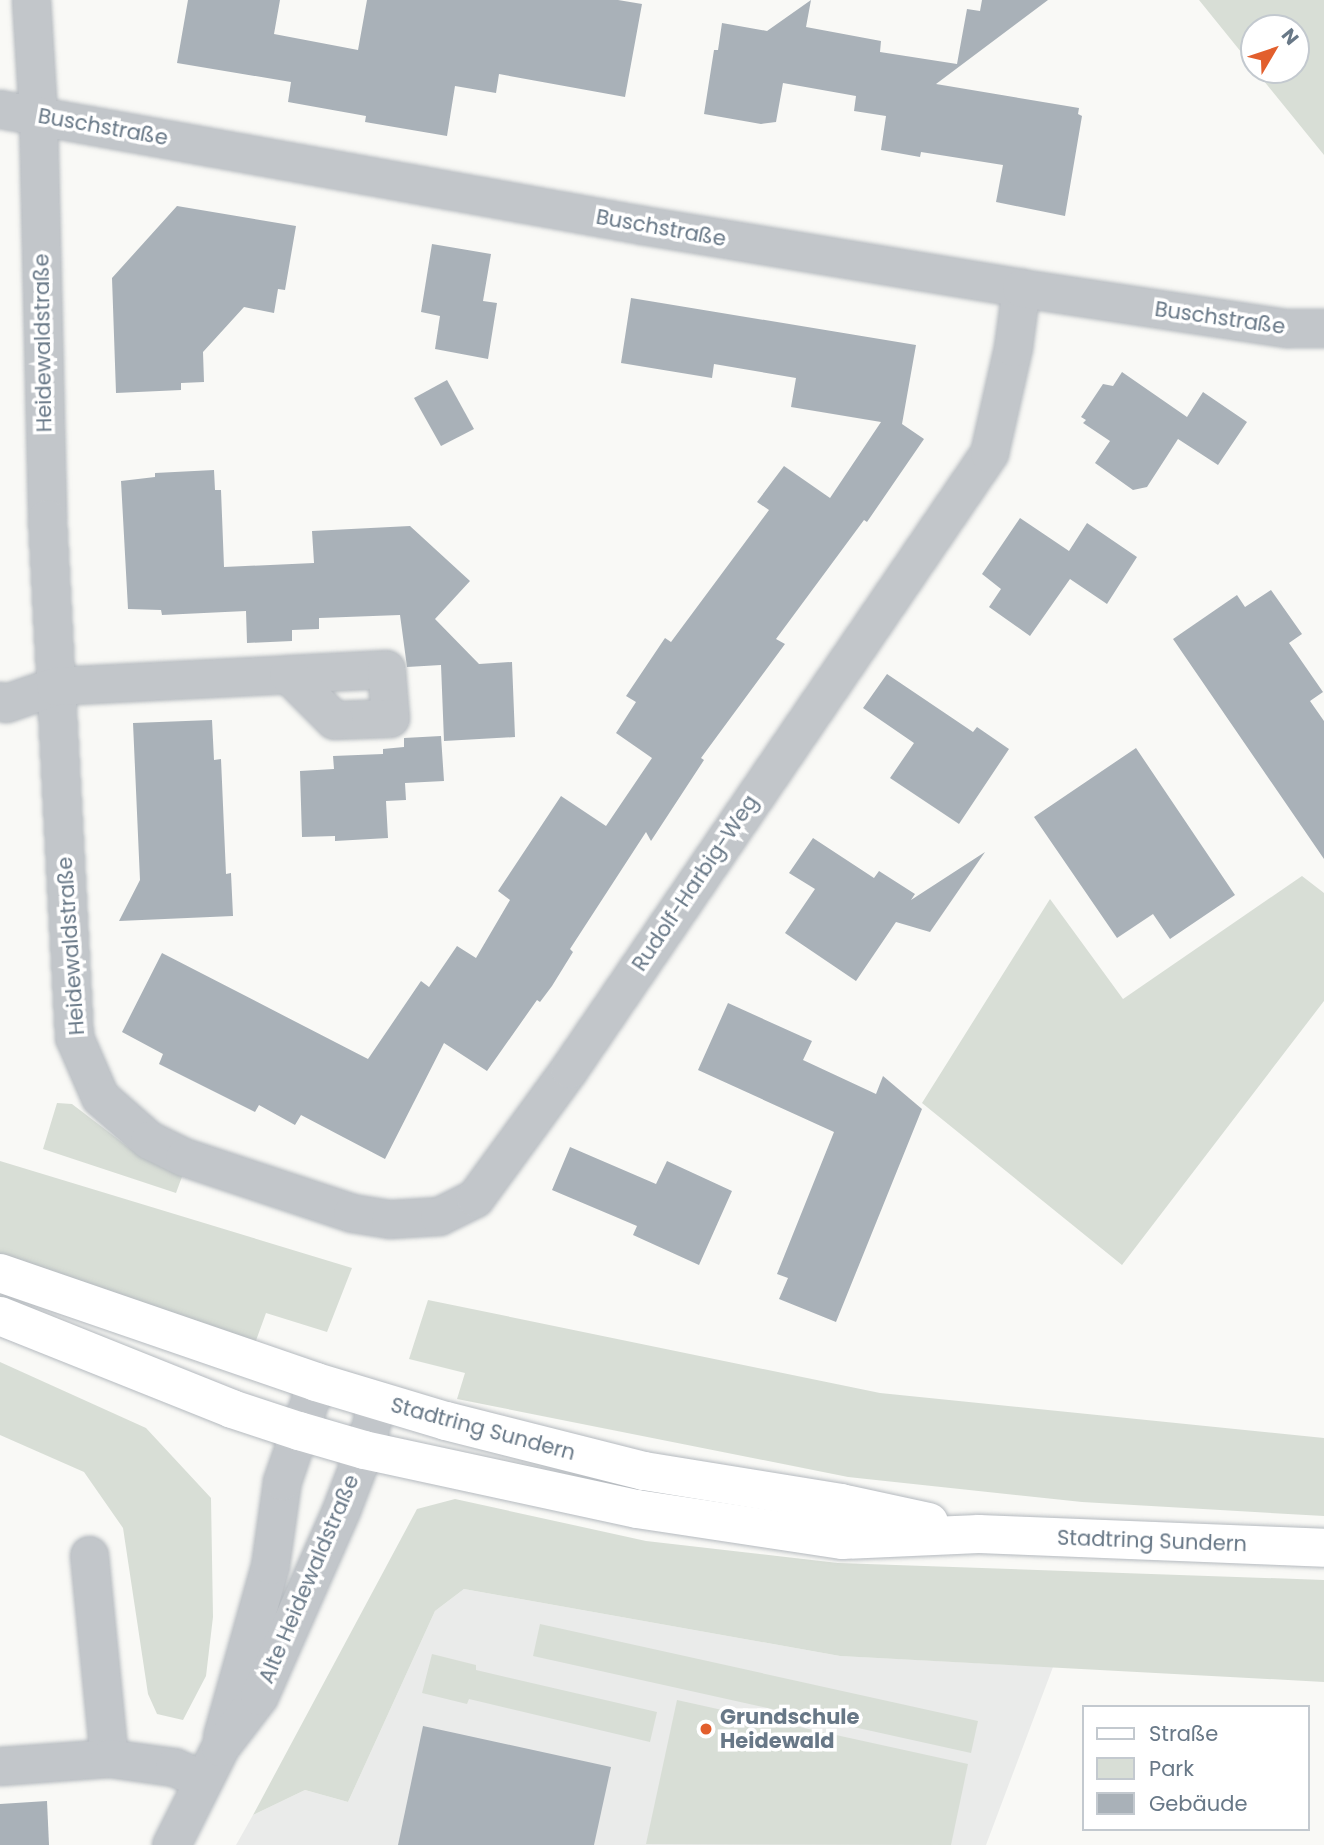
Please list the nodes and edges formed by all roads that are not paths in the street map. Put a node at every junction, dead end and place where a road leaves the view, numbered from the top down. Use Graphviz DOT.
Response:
graph roads {
  1 [pos="31,0"];
  2 [pos="0,109"];
  3 [pos="38,115"];
  4 [pos="1021,288"];
  5 [pos="1324,328"];
  6 [pos="288,674"];
  7 [pos="55,686"];
  8 [pos="0,701"];
  9 [pos="184,1157"];
  10 [pos="0,1273"];
  11 [pos="0,1316"];
  12 [pos="316,1382"];
  13 [pos="377,1401"];
  14 [pos="299,1431"];
  15 [pos="364,1450"];
  16 [pos="979,1534"];
  17 [pos="1324,1548"];
  18 [pos="89,1555"];
  19 [pos="220,1747"];
  20 [pos="109,1758"];
  21 [pos="0,1766"];
  22 [pos="204,1780"];
  23 [pos="171,1845"];
  1 -- 3 [label="street, Heidewaldstraße"];
  2 -- 3 [label="street, Buschstraße"];
  3 -- 4 [label="street, Buschstraße"];
  3 -- 7 [label="street, Heidewaldstraße"];
  4 -- 5 [label="street, Buschstraße"];
  4 -- 9 [label="street, Rudolf-Harbig-Weg"];
  6 -- 7 [label="street"];
  7 -- 8 [label="street"];
  7 -- 9 [label="street, Heidewaldstraße"];
  10 -- 12 [label="main road, Stadtring Sundern"];
  11 -- 14 [label="main road, Stadtring Sundern"];
  12 -- 13 [label="main road, Stadtring Sundern"];
  12 -- 14 [label="street, Alte Heidewaldstraße"];
  13 -- 15 [label="street, Alte Heidewaldstraße"];
  13 -- 16 [label="main road, Stadtring Sundern"];
  14 -- 15 [label="main road, Stadtring Sundern"];
  14 -- 19 [label="street, Alte Heidewaldstraße"];
  15 -- 16 [label="main road, Stadtring Sundern"];
  15 -- 19 [label="street, Alte Heidewaldstraße"];
  16 -- 17 [label="main road, Stadtring Sundern"];
  18 -- 20 [label="street"];
  19 -- 22 [label="street, Alte Heidewaldstraße"];
  20 -- 21 [label="street"];
  20 -- 22 [label="street"];
  22 -- 23 [label="street, Alte Heidewaldstraße"];
}
